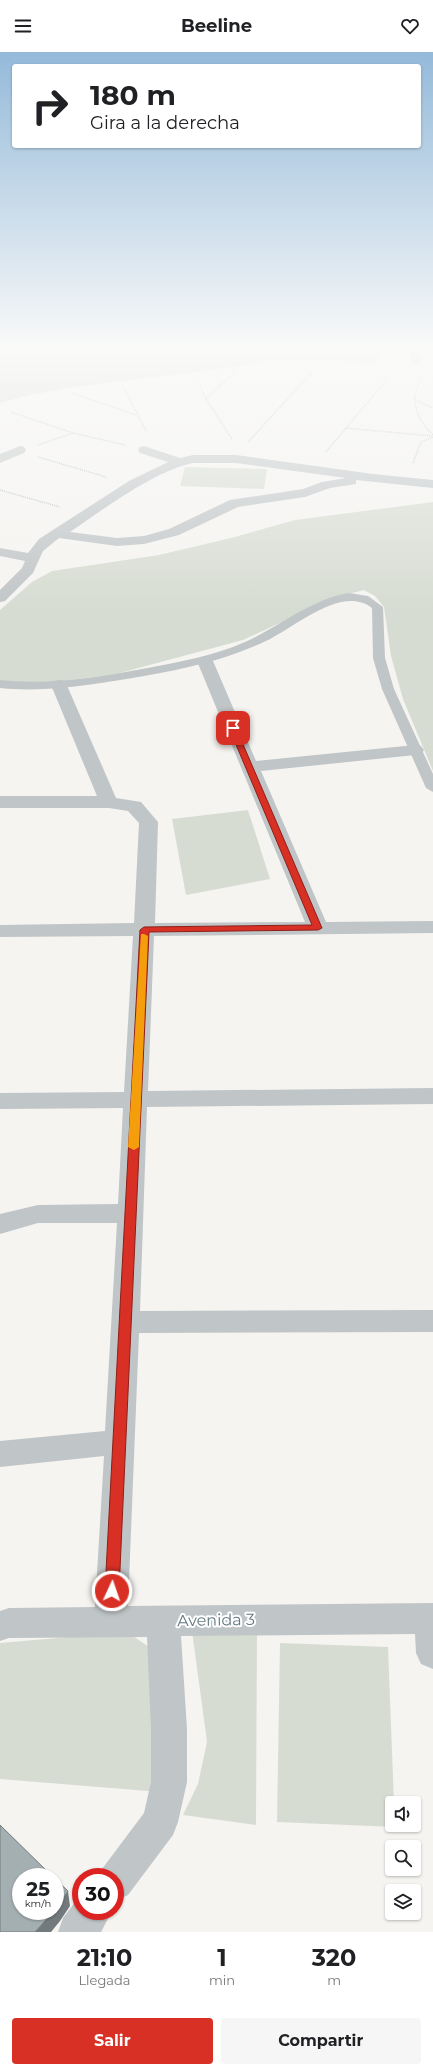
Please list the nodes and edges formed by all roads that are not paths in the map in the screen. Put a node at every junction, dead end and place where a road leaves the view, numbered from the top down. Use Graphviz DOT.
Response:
graph roads {
  1 [pos="247,444"];
  2 [pos="20,450"];
  3 [pos="144,450"];
  4 [pos="0,459"];
  5 [pos="236,459"];
  6 [pos="179,462"];
  7 [pos="373,478"];
  8 [pos="433,484"];
  9 [pos="57,534"];
  10 [pos="0,552"];
  11 [pos="32,558"];
  12 [pos="0,598"];
  13 [pos="205,661"];
  14 [pos="0,684"];
  15 [pos="59,685"];
  16 [pos="415,750"];
  17 [pos="250,767"];
  18 [pos="433,788"];
  19 [pos="0,802"];
  20 [pos="109,802"];
  21 [pos="433,927"];
  22 [pos="318,928"];
  23 [pos="144,930"];
  24 [pos="0,931"];
  25 [pos="433,1096"];
  26 [pos="136,1099"];
  27 [pos="0,1101"];
  28 [pos="130,1213"];
  29 [pos="0,1224"];
  30 [pos="433,1321"];
  31 [pos="125,1322"];
  32 [pos="119,1442"];
  33 [pos="0,1454"];
  34 [pos="431,1618"];
  35 [pos="111,1621"];
  36 [pos="163,1621"];
  37 [pos="0,1626"];
  38 [pos="433,1653"];
  39 [pos="124,1870"];
  40 [pos="86,1920"];
  41 [pos="77,1932"];
  1 -- 5 [label="street"];
  2 -- 4 [label="street"];
  3 -- 6 [label="street"];
  5 -- 6 [label="street"];
  5 -- 7 [label="street"];
  6 -- 9 [label="street"];
  7 -- 8 [label="street"];
  7 -- 9 [label="street"];
  9 -- 11 [label="street"];
  10 -- 11 [label="street"];
  11 -- 12 [label="street"];
  13 -- 15 [label="lane"];
  13 -- 16 [label="lane"];
  13 -- 17 [label="street"];
  14 -- 15 [label="lane"];
  15 -- 20 [label="street"];
  16 -- 17 [label="street"];
  16 -- 18 [label="lane"];
  17 -- 22 [label="street"];
  19 -- 20 [label="street"];
  20 -- 23 [label="street"];
  21 -- 22 [label="street"];
  22 -- 23 [label="street"];
  23 -- 24 [label="street"];
  23 -- 26 [label="street"];
  25 -- 26 [label="street"];
  26 -- 27 [label="street"];
  26 -- 28 [label="street"];
  28 -- 29 [label="street"];
  28 -- 31 [label="street"];
  30 -- 31 [label="street"];
  31 -- 32 [label="street"];
  32 -- 33 [label="street"];
  32 -- 35 [label="street"];
  34 -- 36 [label="street, Avenida 3"];
  34 -- 38 [label="street"];
  35 -- 36 [label="street, Avenida 3"];
  35 -- 37 [label="street, Avenida 3"];
  36 -- 39 [label="street"];
  40 -- 41 [label="street"];
}
